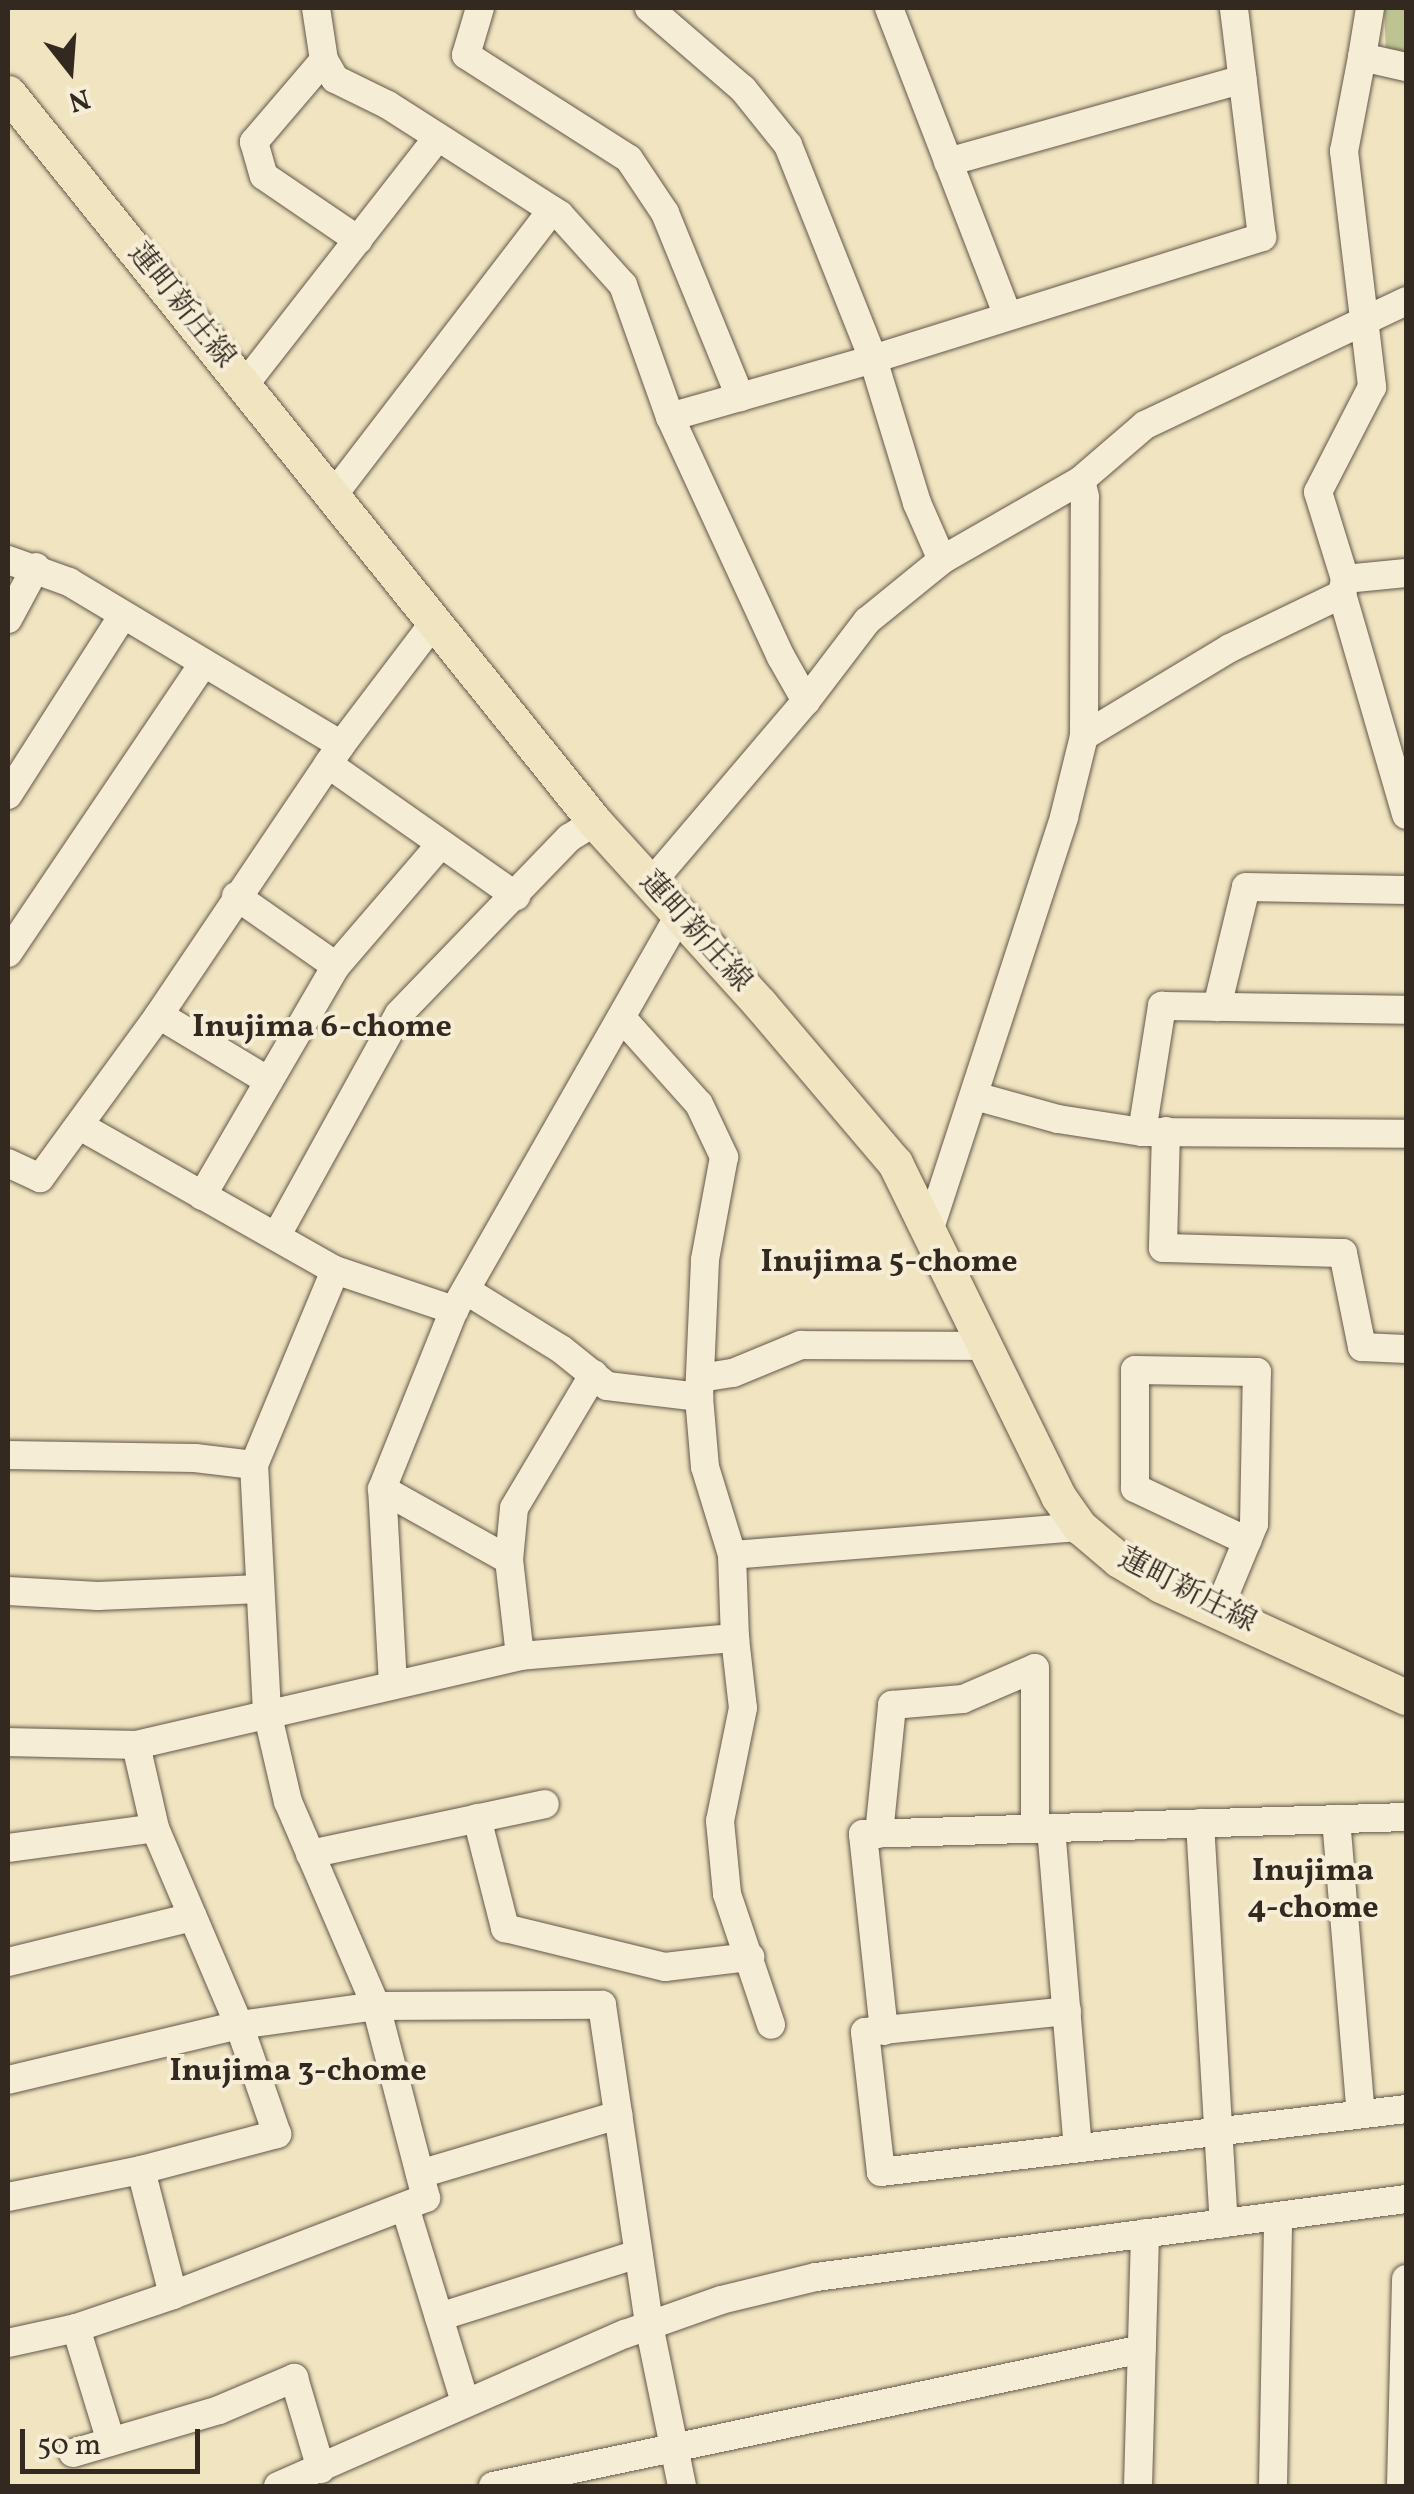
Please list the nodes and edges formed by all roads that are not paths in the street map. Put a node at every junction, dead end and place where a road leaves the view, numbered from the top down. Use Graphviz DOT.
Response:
graph roads {
  1 [pos="316,8"];
  2 [pos="480,8"];
  3 [pos="649,8"];
  4 [pos="889,8"];
  5 [pos="1234,8"];
  6 [pos="1370,8"];
  7 [pos="1362,57"];
  8 [pos="324,60"];
  9 [pos="1406,67"];
  10 [pos="1243,78"];
  11 [pos="8,93"];
  12 [pos="438,137"];
  13 [pos="948,162"];
  14 [pos="552,210"];
  15 [pos="358,240"];
  16 [pos="1406,301"];
  17 [pos="1007,314"];
  18 [pos="1362,318"];
  19 [pos="872,360"];
  20 [pos="245,384"];
  21 [pos="740,398"];
  22 [pos="670,418"];
  23 [pos="1081,480"];
  24 [pos="334,494"];
  25 [pos="8,560"];
  26 [pos="942,560"];
  27 [pos="36,567"];
  28 [pos="1406,572"];
  29 [pos="1343,587"];
  30 [pos="122,617"];
  31 [pos="8,619"];
  32 [pos="435,621"];
  33 [pos="202,664"];
  34 [pos="806,702"];
  35 [pos="1084,736"];
  36 [pos="334,755"];
  37 [pos="8,795"];
  38 [pos="1406,815"];
  39 [pos="594,822"];
  40 [pos="441,844"];
  41 [pos="651,883"];
  42 [pos="1406,890"];
  43 [pos="236,896"];
  44 [pos="516,896"];
  45 [pos="679,915"];
  46 [pos="8,952"];
  47 [pos="336,966"];
  48 [pos="1217,1007"];
  49 [pos="1406,1010"];
  50 [pos="159,1015"];
  51 [pos="622,1018"];
  52 [pos="269,1082"];
  53 [pos="975,1096"];
  54 [pos="80,1126"];
  55 [pos="1154,1132"];
  56 [pos="1406,1134"];
  57 [pos="8,1162"];
  58 [pos="202,1196"];
  59 [pos="930,1231"];
  60 [pos="277,1236"];
  61 [pos="335,1270"];
  62 [pos="461,1300"];
  63 [pos="984,1346"];
  64 [pos="1406,1349"];
  65 [pos="594,1374"];
  66 [pos="699,1388"];
  67 [pos="8,1455"];
  68 [pos="254,1465"];
  69 [pos="382,1489"];
  70 [pos="1080,1527"];
  71 [pos="1247,1541"];
  72 [pos="732,1555"];
  73 [pos="508,1560"];
  74 [pos="260,1589"];
  75 [pos="8,1591"];
  76 [pos="1218,1611"];
  77 [pos="735,1638"];
  78 [pos="520,1656"];
  79 [pos="393,1684"];
  80 [pos="1406,1696"];
  81 [pos="267,1712"];
  82 [pos="8,1742"];
  83 [pos="136,1745"];
  84 [pos="544,1804"];
  85 [pos="1406,1817"];
  86 [pos="476,1818"];
  87 [pos="1336,1819"];
  88 [pos="1200,1824"];
  89 [pos="155,1828"];
  90 [pos="1043,1828"];
  91 [pos="880,1834"];
  92 [pos="8,1848"];
  93 [pos="310,1854"];
  94 [pos="194,1917"];
  95 [pos="750,1957"];
  96 [pos="8,1962"];
  97 [pos="376,2006"];
  98 [pos="1067,2012"];
  99 [pos="239,2025"];
  100 [pos="771,2025"];
  101 [pos="884,2031"];
  102 [pos="8,2080"];
  103 [pos="1406,2108"];
  104 [pos="1361,2114"];
  105 [pos="618,2115"];
  106 [pos="1218,2131"];
  107 [pos="1078,2148"];
  108 [pos="141,2170"];
  109 [pos="420,2174"];
  110 [pos="8,2197"];
  111 [pos="1406,2199"];
  112 [pos="405,2208"];
  113 [pos="1278,2216"];
  114 [pos="1224,2223"];
  115 [pos="1146,2233"];
  116 [pos="638,2254"];
  117 [pos="1406,2280"];
  118 [pos="173,2296"];
  119 [pos="439,2317"];
  120 [pos="649,2325"];
  121 [pos="76,2328"];
  122 [pos="8,2343"];
  123 [pos="1142,2349"];
  124 [pos="465,2402"];
  125 [pos="1405,2419"];
  126 [pos="111,2442"];
  127 [pos="674,2448"];
  128 [pos="74,2453"];
  129 [pos="332,2473"];
  130 [pos="278,2486"];
  131 [pos="493,2486"];
  132 [pos="682,2486"];
  133 [pos="1134,2486"];
  134 [pos="1273,2486"];
  135 [pos="1402,2486"];
  1 -- 8 [label="street"];
  2 -- 21 [label="street"];
  3 -- 19 [label="street"];
  4 -- 13 [label="street"];
  5 -- 10 [label="street"];
  6 -- 7 [label="street"];
  7 -- 9 [label="street"];
  7 -- 18 [label="street"];
  8 -- 12 [label="street"];
  8 -- 15 [label="street"];
  10 -- 13 [label="street"];
  10 -- 17 [label="street"];
  11 -- 20 [label="main road, 蓮町新庄線"];
  12 -- 14 [label="street"];
  12 -- 15 [label="street"];
  13 -- 17 [label="street"];
  14 -- 22 [label="street"];
  14 -- 24 [label="street"];
  15 -- 20 [label="street"];
  16 -- 18 [label="street"];
  17 -- 19 [label="street"];
  18 -- 23 [label="street"];
  18 -- 29 [label="street"];
  19 -- 21 [label="street"];
  19 -- 26 [label="street"];
  20 -- 24 [label="main road, 蓮町新庄線"];
  21 -- 22 [label="street"];
  22 -- 34 [label="street"];
  23 -- 26 [label="street"];
  23 -- 35 [label="street"];
  24 -- 32 [label="main road, 蓮町新庄線"];
  25 -- 27 [label="street"];
  26 -- 34 [label="street"];
  27 -- 30 [label="street"];
  27 -- 31 [label="street"];
  28 -- 29 [label="street"];
  29 -- 35 [label="street"];
  29 -- 38 [label="street"];
  30 -- 33 [label="street"];
  30 -- 37 [label="street"];
  32 -- 36 [label="street"];
  32 -- 39 [label="main road, 蓮町新庄線"];
  33 -- 36 [label="street"];
  33 -- 46 [label="street"];
  34 -- 41 [label="street"];
  35 -- 53 [label="street"];
  36 -- 40 [label="street"];
  36 -- 43 [label="street"];
  39 -- 41 [label="main road, 蓮町新庄線"];
  39 -- 44 [label="street"];
  40 -- 44 [label="street"];
  40 -- 47 [label="street"];
  41 -- 45 [label="main road, 蓮町新庄線"];
  42 -- 48 [label="street"];
  43 -- 47 [label="street"];
  43 -- 50 [label="street"];
  44 -- 60 [label="street"];
  45 -- 51 [label="street"];
  45 -- 59 [label="main road, 蓮町新庄線"];
  47 -- 52 [label="street"];
  48 -- 49 [label="street"];
  48 -- 55 [label="street"];
  50 -- 52 [label="street"];
  50 -- 54 [label="street"];
  51 -- 62 [label="street"];
  51 -- 66 [label="street"];
  52 -- 58 [label="street"];
  53 -- 55 [label="street"];
  53 -- 59 [label="street"];
  54 -- 57 [label="street"];
  54 -- 58 [label="street"];
  55 -- 56 [label="street"];
  55 -- 64 [label="street"];
  58 -- 60 [label="street"];
  59 -- 63 [label="main road, 蓮町新庄線"];
  60 -- 61 [label="street"];
  61 -- 62 [label="street"];
  61 -- 68 [label="street"];
  62 -- 65 [label="street"];
  62 -- 69 [label="street"];
  63 -- 66 [label="street"];
  63 -- 70 [label="main road, 蓮町新庄線"];
  65 -- 66 [label="street"];
  65 -- 73 [label="street"];
  66 -- 72 [label="street"];
  67 -- 68 [label="street"];
  68 -- 74 [label="street"];
  69 -- 73 [label="street"];
  69 -- 79 [label="street"];
  70 -- 72 [label="street"];
  70 -- 76 [label="main road, 蓮町新庄線"];
  71 -- 71 [label="street"];
  71 -- 76 [label="street"];
  72 -- 77 [label="street"];
  73 -- 78 [label="street"];
  74 -- 75 [label="street"];
  74 -- 81 [label="street"];
  76 -- 80 [label="main road, 蓮町新庄線"];
  77 -- 78 [label="street"];
  77 -- 95 [label="street"];
  78 -- 79 [label="street"];
  79 -- 81 [label="street"];
  81 -- 83 [label="street"];
  81 -- 93 [label="street"];
  82 -- 83 [label="street"];
  83 -- 89 [label="street"];
  84 -- 86 [label="street"];
  85 -- 87 [label="street"];
  86 -- 93 [label="street"];
  86 -- 95 [label="street"];
  87 -- 88 [label="street"];
  87 -- 104 [label="street"];
  88 -- 90 [label="street"];
  88 -- 106 [label="street"];
  89 -- 92 [label="street"];
  89 -- 94 [label="street"];
  90 -- 91 [label="street"];
  90 -- 91 [label="street"];
  90 -- 98 [label="street"];
  91 -- 101 [label="street"];
  93 -- 97 [label="street"];
  94 -- 96 [label="street"];
  94 -- 99 [label="street"];
  95 -- 100 [label="street"];
  97 -- 99 [label="street"];
  97 -- 105 [label="street"];
  97 -- 109 [label="street"];
  98 -- 101 [label="street"];
  98 -- 107 [label="street"];
  99 -- 102 [label="street"];
  99 -- 108 [label="street"];
  101 -- 107 [label="street"];
  103 -- 104 [label="street"];
  104 -- 106 [label="street"];
  105 -- 109 [label="street"];
  105 -- 116 [label="street"];
  106 -- 107 [label="street"];
  106 -- 114 [label="street"];
  108 -- 110 [label="street"];
  108 -- 118 [label="street"];
  109 -- 112 [label="street"];
  111 -- 113 [label="street"];
  112 -- 118 [label="street"];
  112 -- 119 [label="street"];
  113 -- 114 [label="street"];
  113 -- 134 [label="street"];
  114 -- 115 [label="street"];
  115 -- 120 [label="street"];
  115 -- 123 [label="street"];
  116 -- 119 [label="street"];
  116 -- 120 [label="street"];
  117 -- 125 [label="street"];
  118 -- 121 [label="street"];
  119 -- 124 [label="street"];
  120 -- 124 [label="street"];
  120 -- 127 [label="street"];
  121 -- 122 [label="street"];
  121 -- 126 [label="street"];
  123 -- 127 [label="street"];
  123 -- 133 [label="street"];
  124 -- 129 [label="street"];
  125 -- 135 [label="street"];
  126 -- 128 [label="street"];
  126 -- 129 [label="street"];
  127 -- 131 [label="street"];
  127 -- 132 [label="street"];
  129 -- 130 [label="street"];
}
